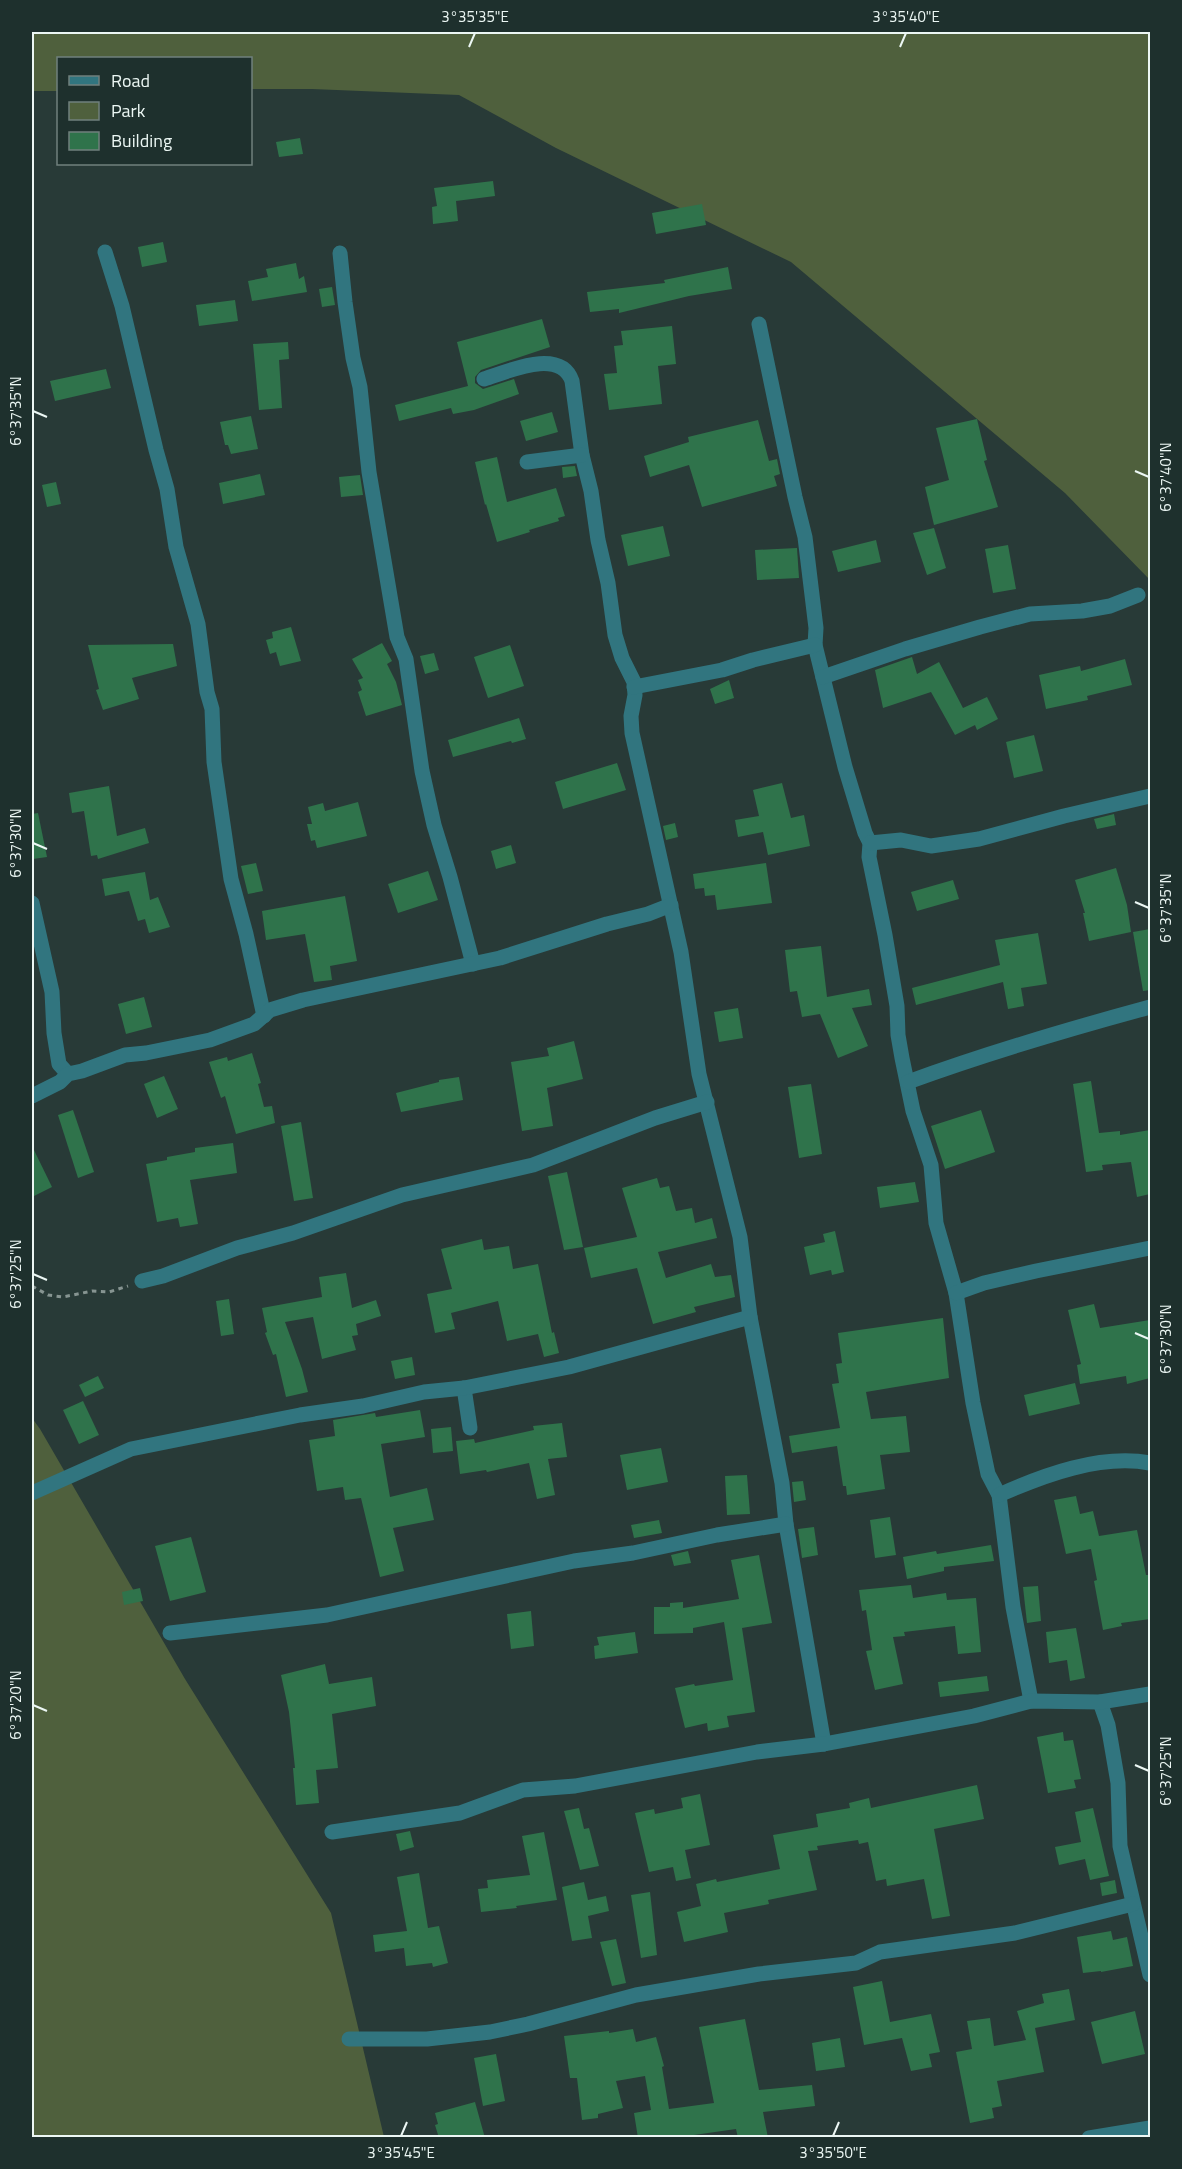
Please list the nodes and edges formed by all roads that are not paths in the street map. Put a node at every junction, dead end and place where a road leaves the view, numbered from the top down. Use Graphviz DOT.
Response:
graph roads {
  1 [pos="105,252"];
  2 [pos="340,253"];
  3 [pos="759,324"];
  4 [pos="484,380"];
  5 [pos="582,455"];
  6 [pos="527,462"];
  7 [pos="1138,595"];
  8 [pos="815,645"];
  9 [pos="823,677"];
  10 [pos="634,687"];
  11 [pos="1150,796"];
  12 [pos="870,843"];
  13 [pos="32,903"];
  14 [pos="671,905"];
  15 [pos="473,964"];
  16 [pos="1150,1007"];
  17 [pos="264,1016"];
  18 [pos="68,1074"];
  19 [pos="908,1082"];
  20 [pos="32,1096"];
  21 [pos="707,1102"];
  22 [pos="1150,1248"];
  23 [pos="142,1281"];
  24 [pos="956,1293"];
  25 [pos="750,1317"];
  26 [pos="464,1388"];
  27 [pos="470,1428"];
  28 [pos="1150,1464"];
  29 [pos="32,1493"];
  30 [pos="999,1495"];
  31 [pos="786,1524"];
  32 [pos="170,1634"];
  33 [pos="1150,1694"];
  34 [pos="1031,1701"];
  35 [pos="1100,1702"];
  36 [pos="824,1744"];
  37 [pos="332,1832"];
  38 [pos="1132,1904"];
  39 [pos="1150,1974"];
  40 [pos="349,2039"];
  41 [pos="1150,2128"];
  42 [pos="1089,2138"];
  1 -- 17 [label="street"];
  2 -- 15 [label="street"];
  3 -- 8 [label="street"];
  4 -- 5 [label="street"];
  5 -- 6 [label="street"];
  5 -- 10 [label="street"];
  7 -- 9 [label="street"];
  8 -- 9 [label="street"];
  8 -- 10 [label="street"];
  9 -- 12 [label="street"];
  10 -- 14 [label="street"];
  11 -- 12 [label="street"];
  12 -- 19 [label="street"];
  13 -- 18 [label="street"];
  14 -- 15 [label="street"];
  14 -- 21 [label="street"];
  15 -- 17 [label="street"];
  16 -- 19 [label="street"];
  17 -- 18 [label="street"];
  18 -- 20 [label="street"];
  19 -- 24 [label="street"];
  21 -- 23 [label="street"];
  21 -- 25 [label="street"];
  22 -- 24 [label="street"];
  24 -- 30 [label="street"];
  25 -- 26 [label="street"];
  25 -- 31 [label="street"];
  26 -- 27 [label="street"];
  26 -- 29 [label="street"];
  28 -- 30 [label="street"];
  30 -- 34 [label="street"];
  31 -- 32 [label="street"];
  31 -- 36 [label="street"];
  33 -- 35 [label="street"];
  34 -- 35 [label="street"];
  34 -- 36 [label="street"];
  35 -- 38 [label="street"];
  36 -- 37 [label="street"];
  38 -- 39 [label="street"];
  38 -- 40 [label="street"];
  41 -- 42 [label="street"];
}
